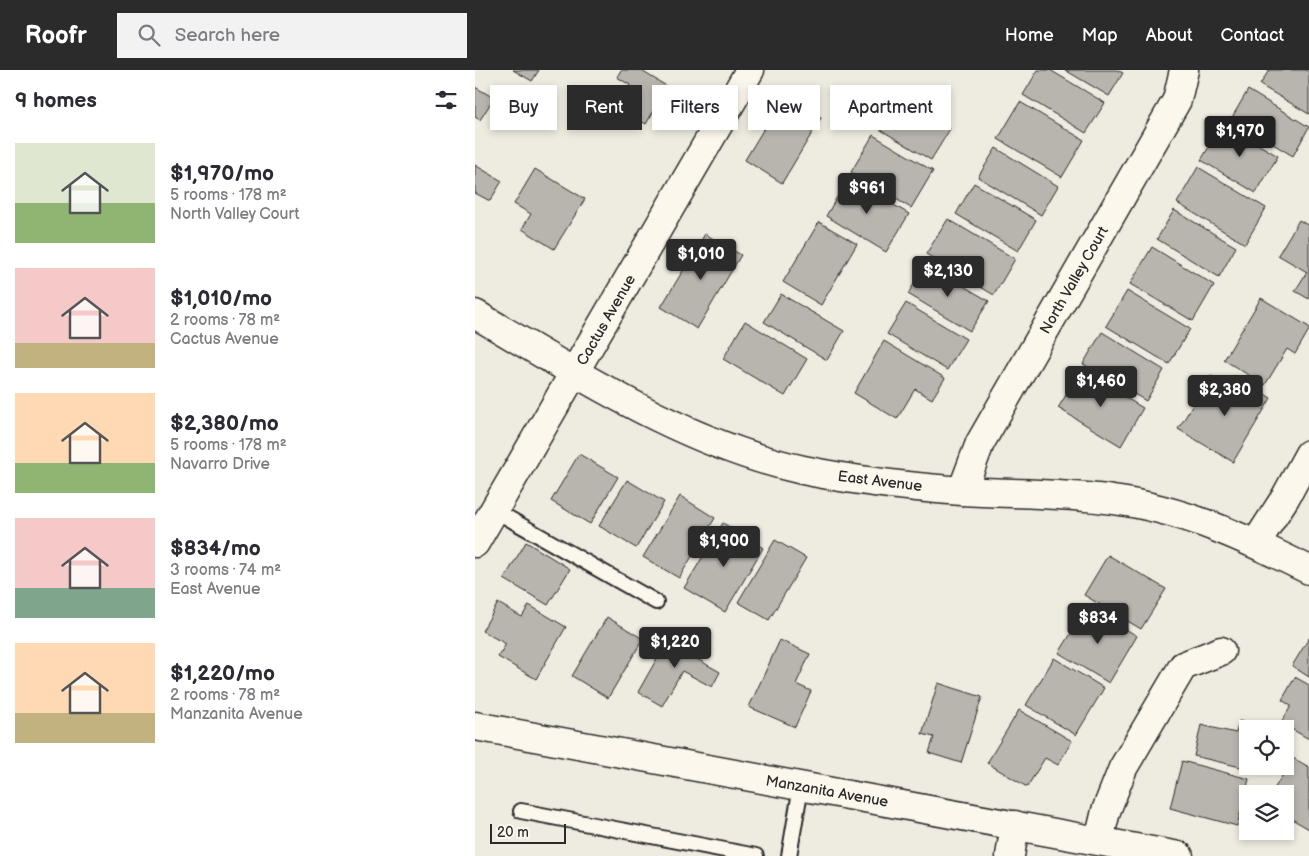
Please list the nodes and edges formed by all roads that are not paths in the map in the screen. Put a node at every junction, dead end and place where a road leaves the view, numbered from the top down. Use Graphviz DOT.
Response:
graph roads {
  1 [pos="750,70"];
  2 [pos="1184,70"];
  3 [pos="475,314"];
  4 [pos="575,372"];
  5 [pos="1309,454"];
  6 [pos="962,491"];
  7 [pos="483,524"];
  8 [pos="1255,543"];
  9 [pos="1309,570"];
  10 [pos="656,602"];
  11 [pos="1221,651"];
  12 [pos="475,726"];
  13 [pos="801,786"];
  14 [pos="521,811"];
  15 [pos="1015,825"];
  16 [pos="1099,840"];
  17 [pos="756,856"];
  18 [pos="789,856"];
  19 [pos="1009,856"];
  20 [pos="1179,856"];
  1 -- 4 [label="street, Cactus Avenue"];
  2 -- 6 [label="street, North Valley Court"];
  3 -- 4 [label="street, East Avenue"];
  4 -- 6 [label="street, East Avenue"];
  4 -- 7 [label="street, Cactus Avenue"];
  5 -- 8 [label="street"];
  6 -- 8 [label="street, East Avenue"];
  7 -- 10 [label="lane"];
  8 -- 9 [label="street, East Avenue"];
  11 -- 16 [label="street"];
  12 -- 13 [label="street, Manzanita Avenue"];
  13 -- 15 [label="street, Manzanita Avenue"];
  13 -- 18 [label="lane"];
  14 -- 17 [label="lane"];
  15 -- 16 [label="street, Manzanita Avenue"];
  15 -- 19 [label="street"];
  16 -- 20 [label="street, Manzanita Avenue"];
}
